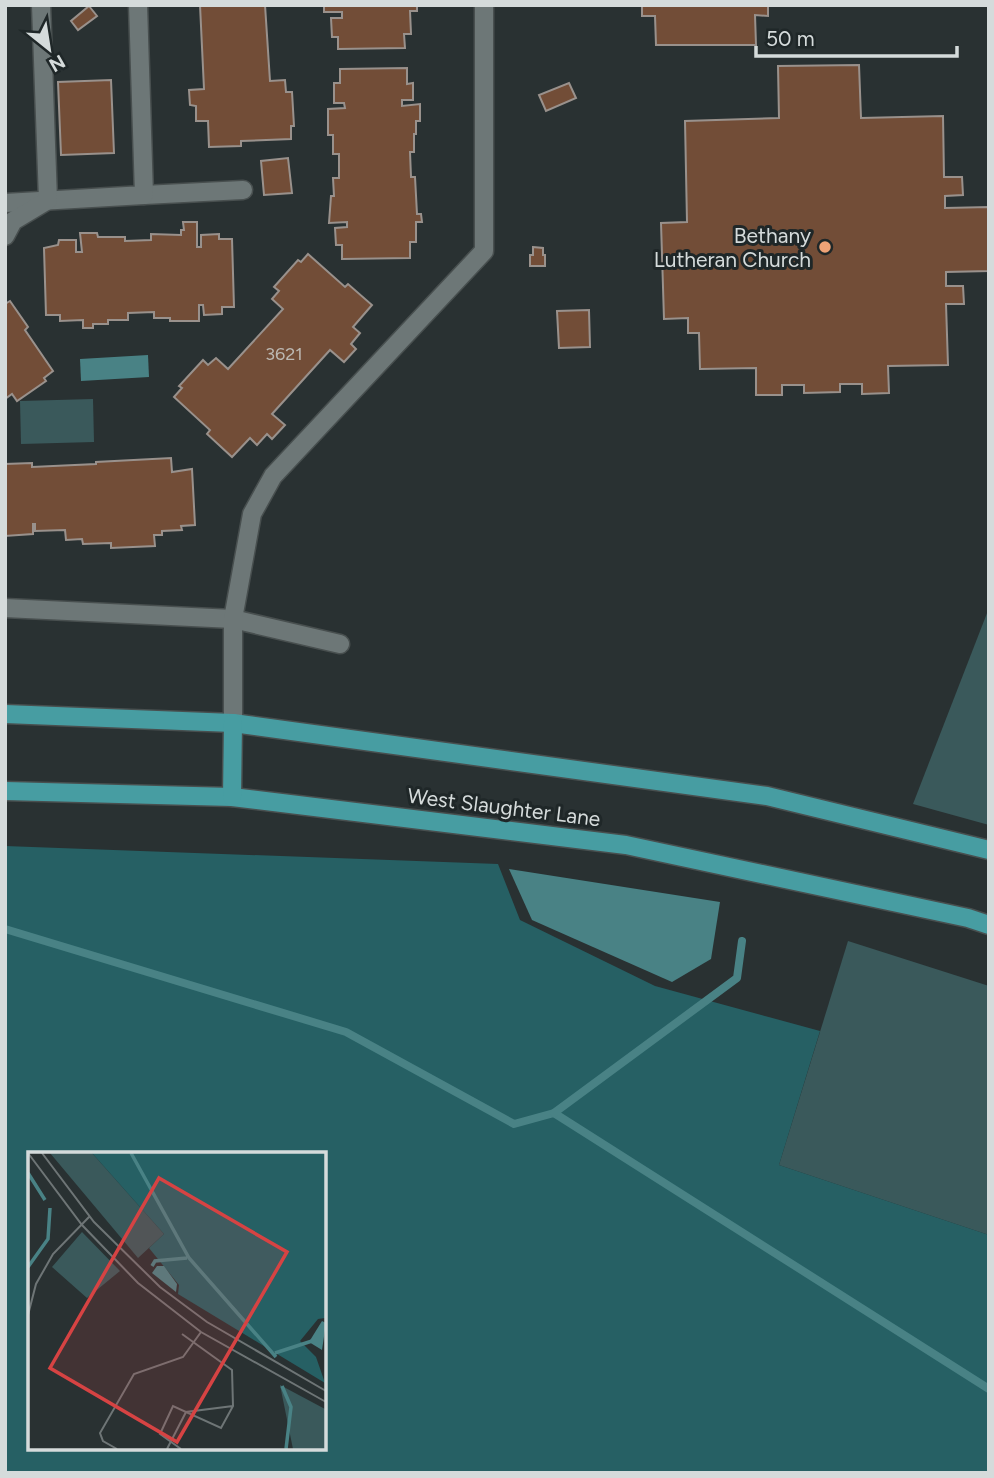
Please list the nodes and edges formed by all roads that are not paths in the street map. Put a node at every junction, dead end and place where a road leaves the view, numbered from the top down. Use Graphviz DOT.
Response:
graph roads {
  1 [pos="41,5"];
  2 [pos="138,5"];
  3 [pos="484,5"];
  4 [pos="243,190"];
  5 [pos="144,195"];
  6 [pos="48,200"];
  7 [pos="5,203"];
  8 [pos="5,236"];
  9 [pos="5,608"];
  10 [pos="233,619"];
  11 [pos="341,644"];
  12 [pos="5,715"];
  13 [pos="233,723"];
  14 [pos="5,791"];
  15 [pos="232,797"];
  16 [pos="989,850"];
  17 [pos="989,925"];
  1 -- 6 [label="lane"];
  2 -- 5 [label="lane"];
  3 -- 10 [label="lane"];
  4 -- 5 [label="lane"];
  5 -- 6 [label="lane"];
  6 -- 7 [label="lane"];
  6 -- 8 [label="lane"];
  9 -- 10 [label="lane"];
  10 -- 11 [label="lane"];
  10 -- 13 [label="lane"];
  12 -- 13 [label="main road"];
  13 -- 15 [label="main road"];
  13 -- 16 [label="main road"];
  14 -- 15 [label="main road, West Slaughter Lane"];
  15 -- 17 [label="main road, West Slaughter Lane"];
}
